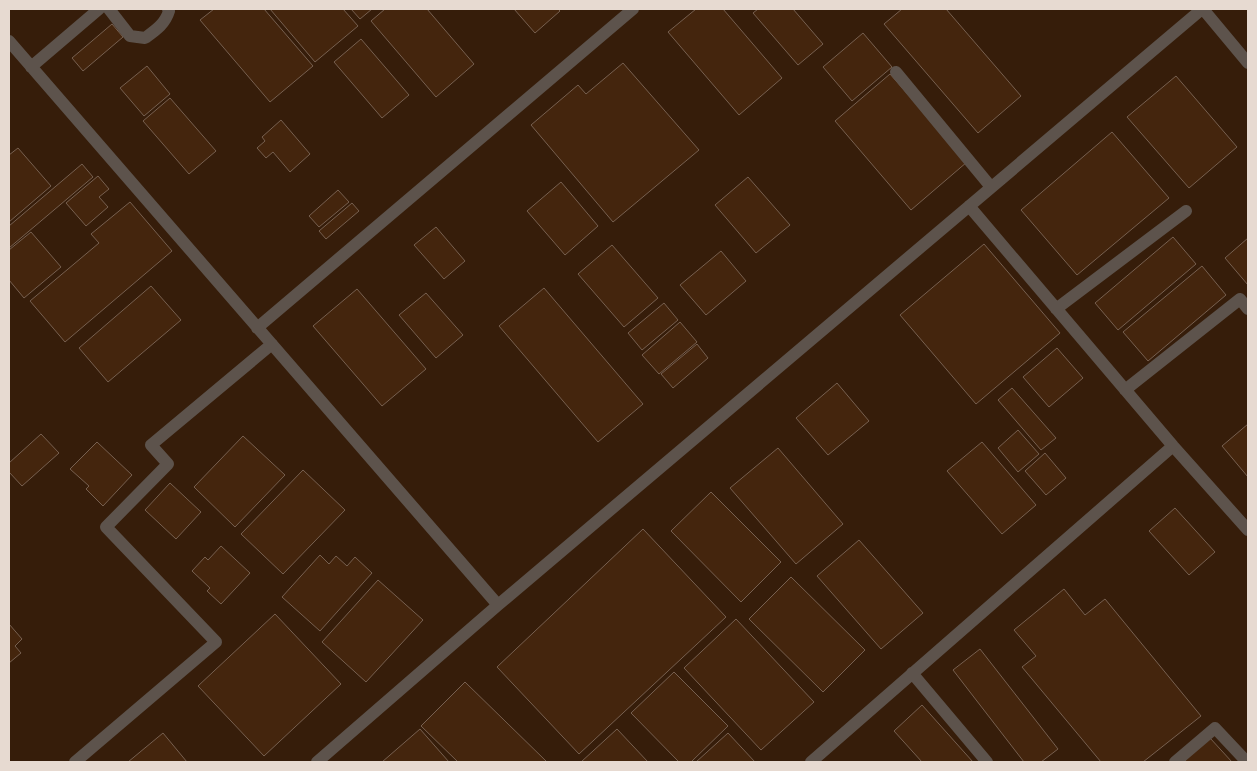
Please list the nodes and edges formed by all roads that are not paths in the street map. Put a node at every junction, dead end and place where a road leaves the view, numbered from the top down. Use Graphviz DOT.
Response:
graph roads {
  1 [pos="99,9"];
  2 [pos="109,9"];
  3 [pos="168,9"];
  4 [pos="633,9"];
  5 [pos="1202,9"];
  6 [pos="9,41"];
  7 [pos="1248,63"];
  8 [pos="31,67"];
  9 [pos="896,72"];
  10 [pos="991,187"];
  11 [pos="969,206"];
  12 [pos="1186,211"];
  13 [pos="1056,308"];
  14 [pos="1248,309"];
  15 [pos="258,328"];
  16 [pos="272,344"];
  17 [pos="1125,390"];
  18 [pos="1173,446"];
  19 [pos="1248,530"];
  20 [pos="498,605"];
  21 [pos="912,673"];
  22 [pos="75,762"];
  23 [pos="317,762"];
  24 [pos="811,762"];
  25 [pos="987,762"];
  26 [pos="1175,762"];
  27 [pos="1247,762"];
  1 -- 8 [label="lane"];
  2 -- 3 [label="lane"];
  4 -- 15 [label="lane"];
  5 -- 7 [label="lane"];
  5 -- 10 [label="lane"];
  6 -- 8 [label="lane"];
  8 -- 15 [label="lane"];
  9 -- 10 [label="lane"];
  10 -- 11 [label="lane"];
  11 -- 13 [label="lane"];
  11 -- 20 [label="lane"];
  12 -- 13 [label="lane"];
  13 -- 17 [label="lane"];
  14 -- 17 [label="lane"];
  15 -- 16 [label="lane"];
  16 -- 20 [label="lane"];
  16 -- 22 [label="lane"];
  17 -- 18 [label="lane"];
  18 -- 19 [label="lane"];
  18 -- 21 [label="lane"];
  20 -- 23 [label="lane"];
  21 -- 24 [label="lane"];
  21 -- 25 [label="lane"];
  26 -- 27 [label="lane"];
}
